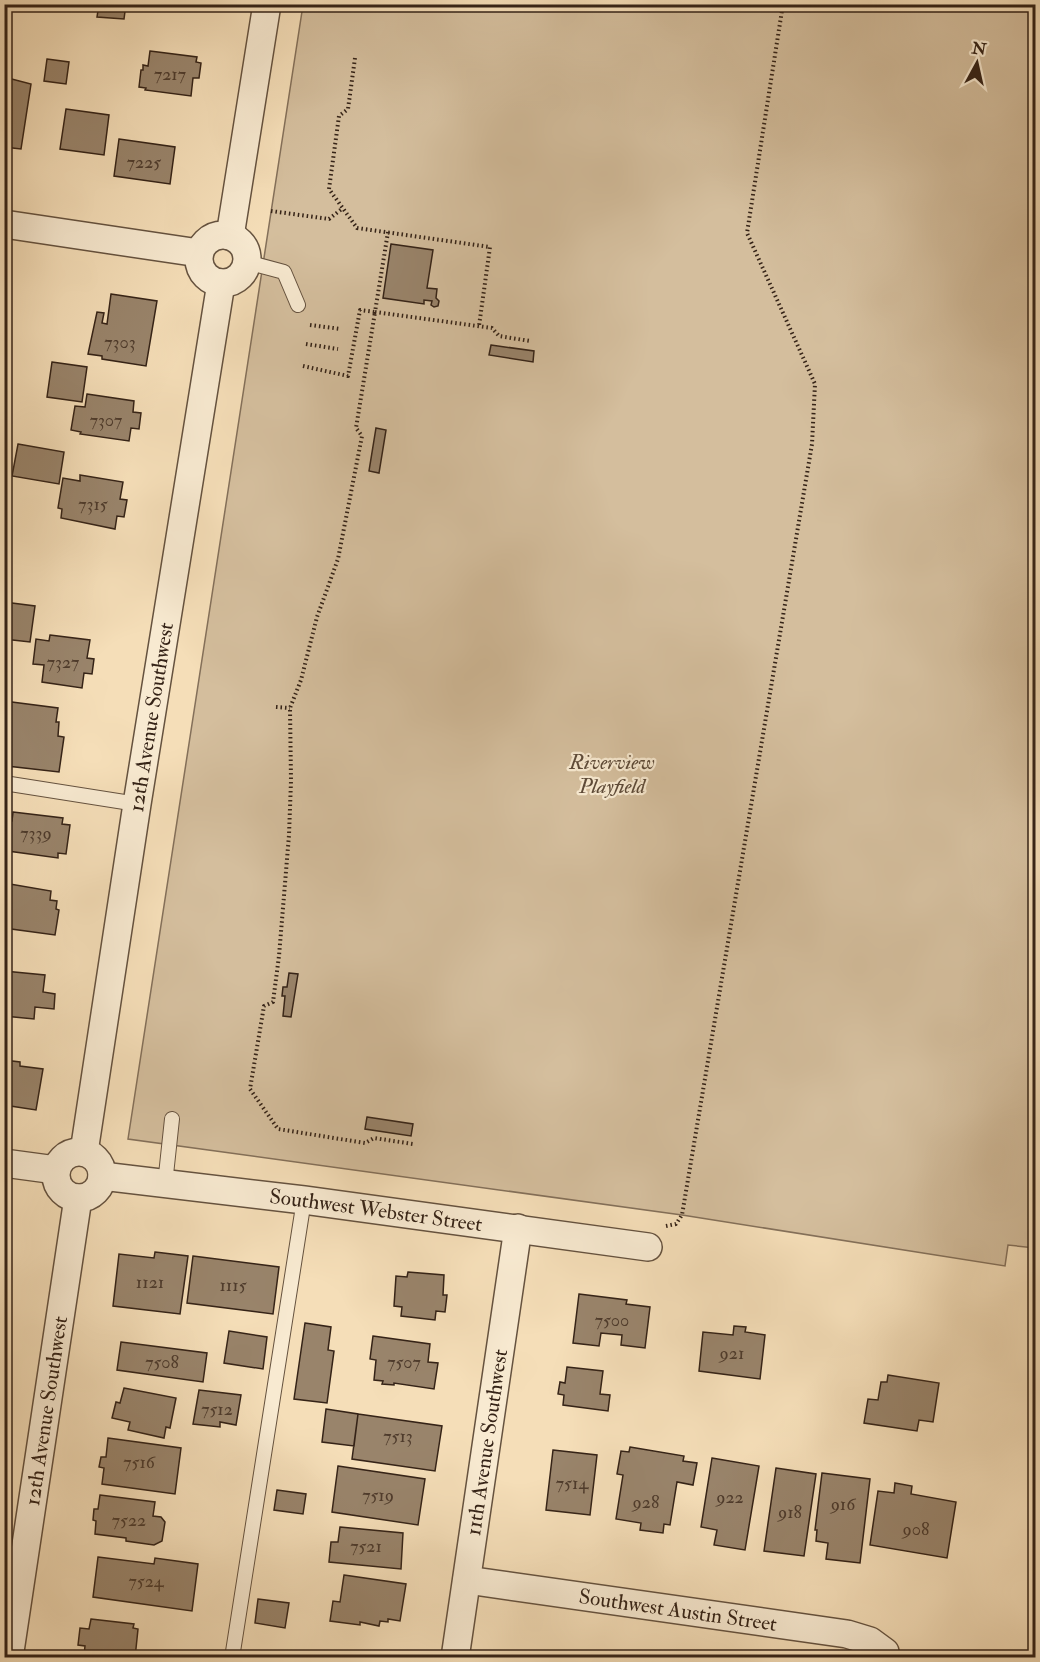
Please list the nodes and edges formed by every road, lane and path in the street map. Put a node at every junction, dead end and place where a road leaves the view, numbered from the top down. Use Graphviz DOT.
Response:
graph roads {
  1 [pos="267,4"];
  2 [pos="783,4"];
  3 [pos="355,58"];
  4 [pos="343,208"];
  5 [pos="271,211"];
  6 [pos="4,224"];
  7 [pos="388,232"];
  8 [pos="230,236"];
  9 [pos="200,253"];
  10 [pos="247,262"];
  11 [pos="221,283"];
  12 [pos="298,305"];
  13 [pos="375,312"];
  14 [pos="309,324"];
  15 [pos="479,326"];
  16 [pos="341,329"];
  17 [pos="530,341"];
  18 [pos="306,344"];
  19 [pos="338,349"];
  20 [pos="303,366"];
  21 [pos="276,707"];
  22 [pos="290,708"];
  23 [pos="4,783"];
  24 [pos="137,804"];
  25 [pos="172,1119"];
  26 [pos="414,1144"];
  27 [pos="84,1152"];
  28 [pos="4,1163"];
  29 [pos="56,1170"];
  30 [pos="102,1176"];
  31 [pos="165,1184"];
  32 [pos="78,1198"];
  33 [pos="304,1200"];
  34 [pos="518,1228"];
  35 [pos="648,1247"];
  36 [pos="467,1580"];
  37 [pos="885,1652"];
  38 [pos="9,1658"];
  39 [pos="232,1658"];
  40 [pos="455,1658"];
  1 -- 8 [label="street"];
  2 -- 35 [label="path"];
  3 -- 4 [label="path"];
  4 -- 5 [label="path"];
  4 -- 7 [label="path"];
  6 -- 9 [label="street"];
  7 -- 13 [label="path"];
  7 -- 15 [label="path"];
  8 -- 9 [label="street"];
  8 -- 10 [label="street"];
  9 -- 11 [label="street"];
  10 -- 11 [label="street"];
  10 -- 12 [label="lane"];
  11 -- 24 [label="street, 12th Avenue Southwest"];
  13 -- 15 [label="path"];
  13 -- 20 [label="path"];
  13 -- 22 [label="path"];
  14 -- 16 [label="path"];
  15 -- 17 [label="path"];
  18 -- 19 [label="path"];
  21 -- 22 [label="path"];
  22 -- 26 [label="path"];
  23 -- 24 [label="lane"];
  24 -- 27 [label="street, 12th Avenue Southwest"];
  25 -- 31 [label="lane"];
  27 -- 29 [label="street"];
  27 -- 30 [label="street"];
  28 -- 29 [label="street"];
  29 -- 32 [label="street"];
  30 -- 31 [label="street, Southwest Webster Street"];
  30 -- 32 [label="street"];
  31 -- 33 [label="street, Southwest Webster Street"];
  32 -- 38 [label="street, 12th Avenue Southwest"];
  33 -- 34 [label="street, Southwest Webster Street"];
  33 -- 39 [label="lane"];
  34 -- 35 [label="street, Southwest Webster Street"];
  34 -- 36 [label="street, 11th Avenue Southwest"];
  36 -- 37 [label="street, Southwest Austin Street"];
  36 -- 40 [label="street, 11th Avenue Southwest"];
}
